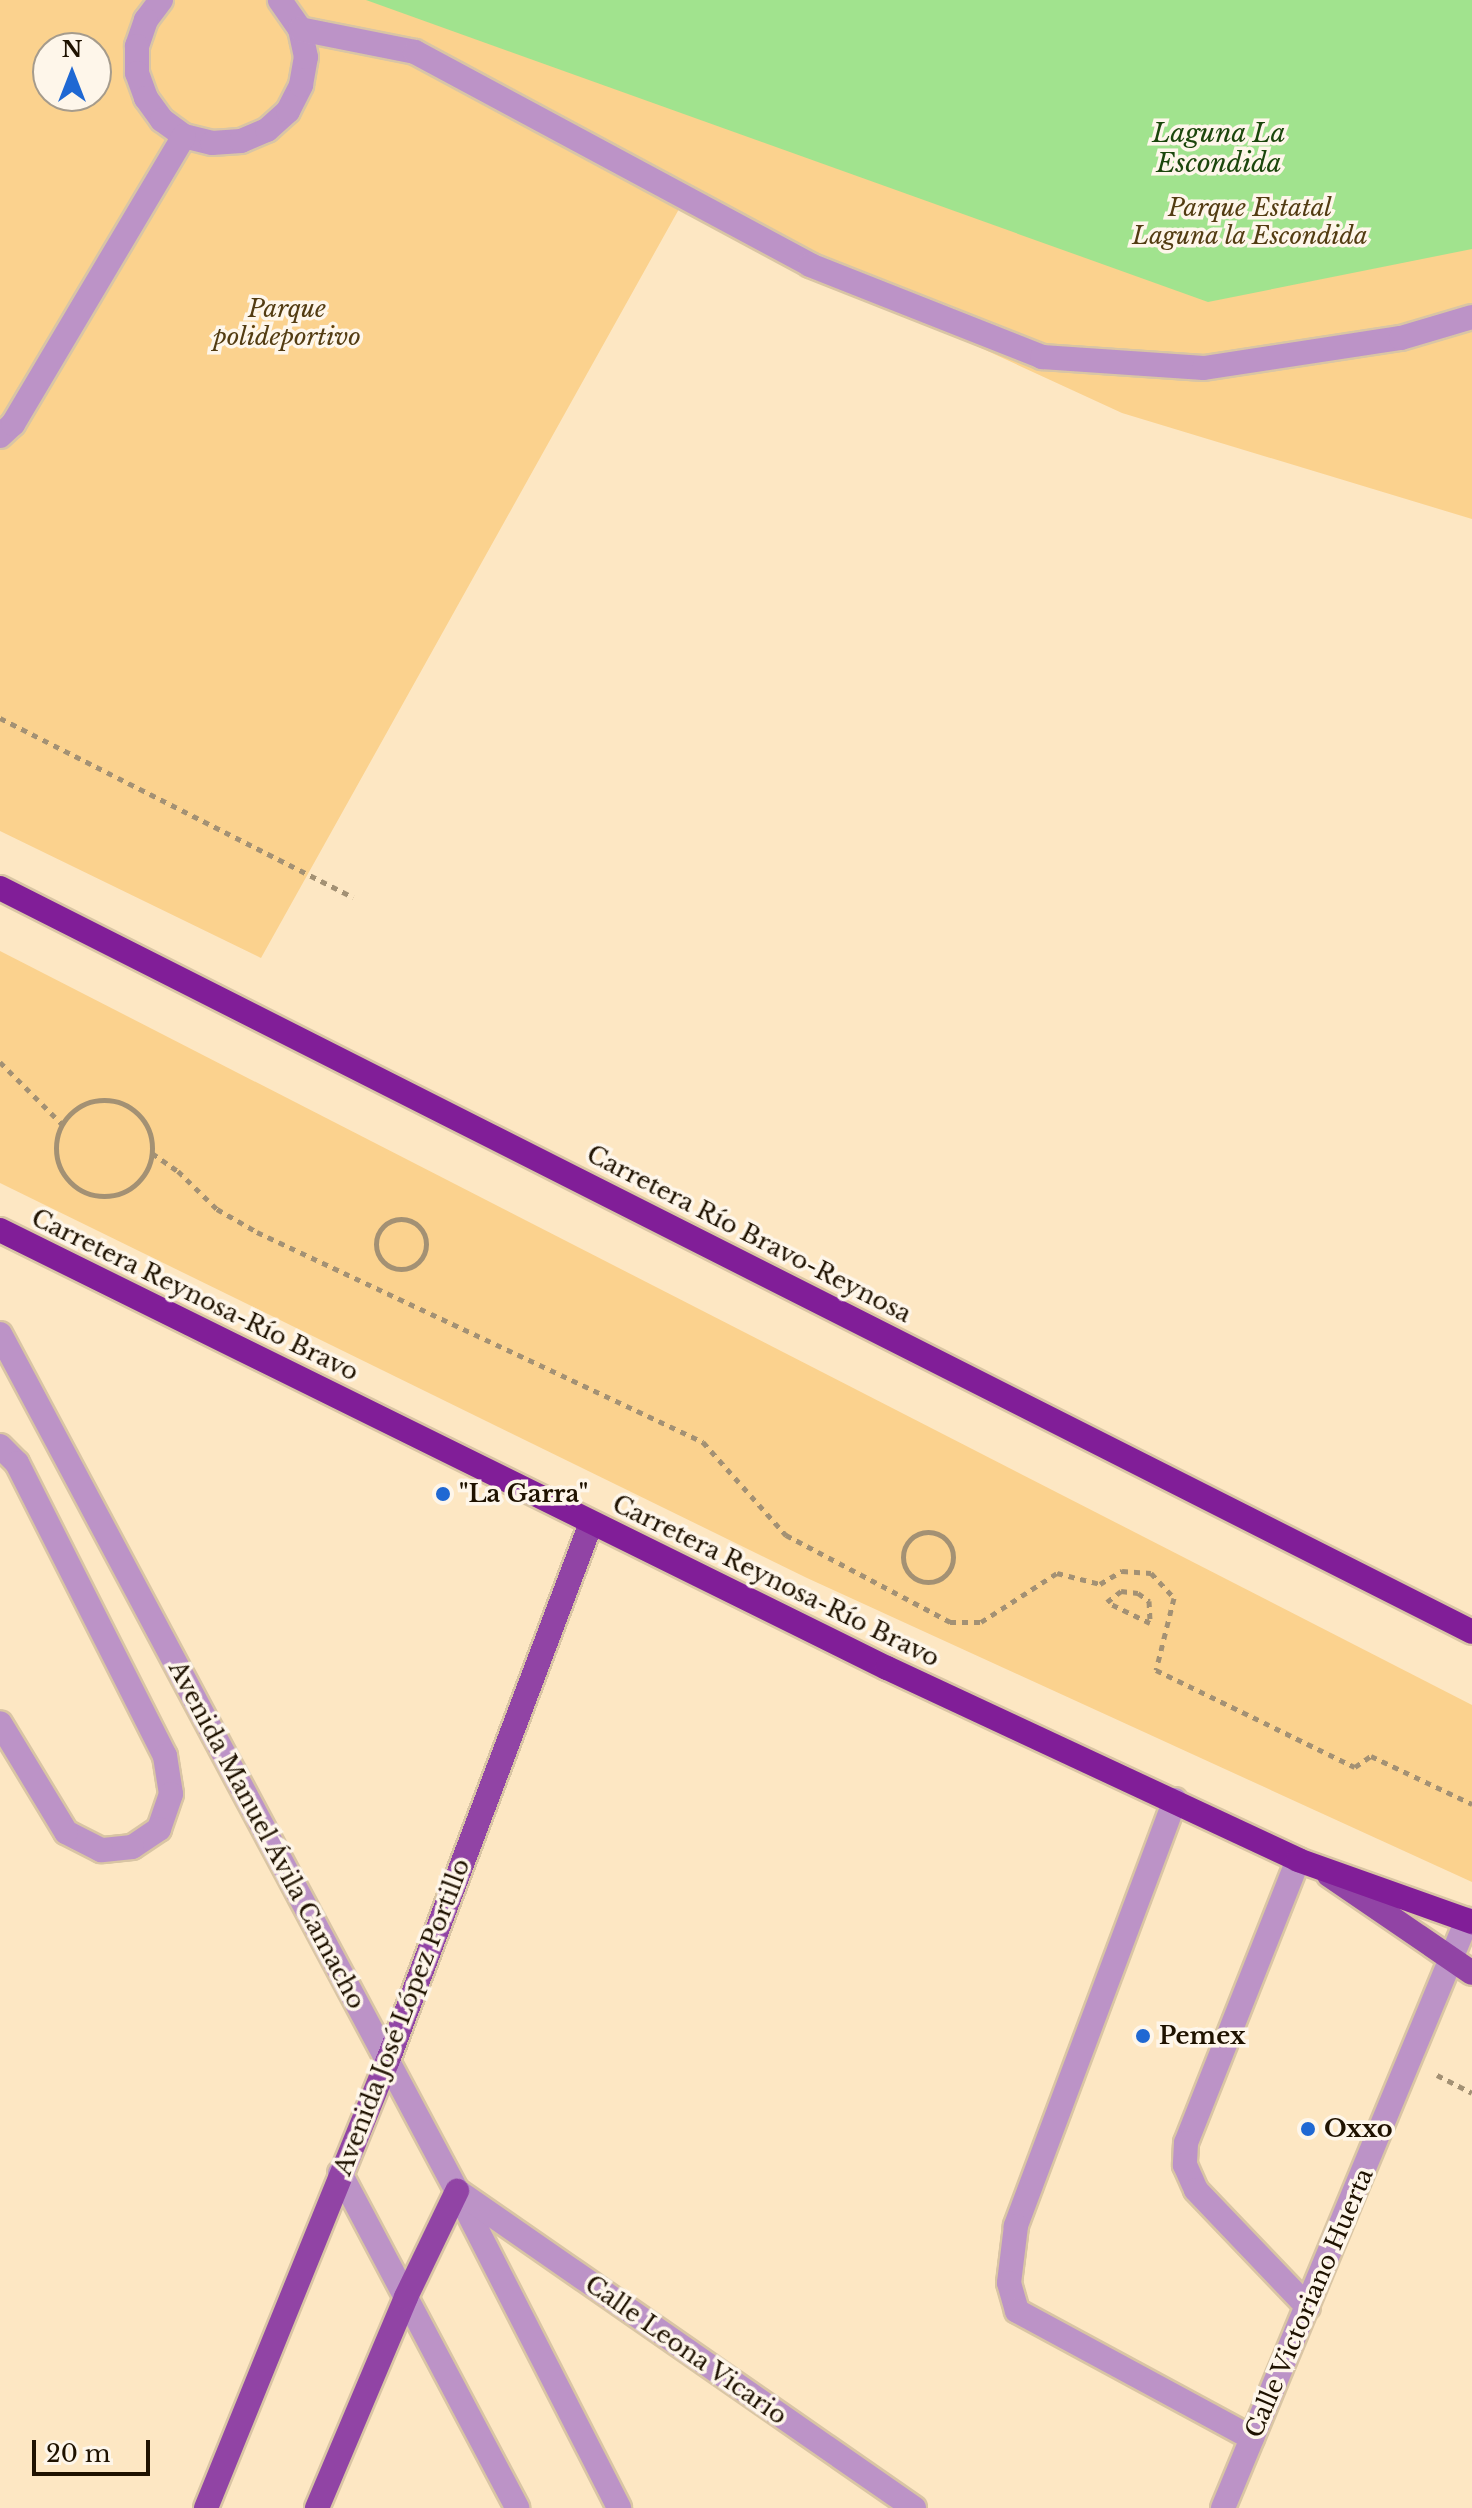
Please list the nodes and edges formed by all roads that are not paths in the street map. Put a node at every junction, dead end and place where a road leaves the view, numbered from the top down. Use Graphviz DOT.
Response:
graph roads {
  1 [pos="161,0"];
  2 [pos="280,0"];
  3 [pos="300,29"];
  4 [pos="184,136"];
  5 [pos="1472,317"];
  6 [pos="0,436"];
  7 [pos="0,888"];
  8 [pos="0,1230"];
  9 [pos="0,1334"];
  10 [pos="0,1446"];
  11 [pos="591,1523"];
  12 [pos="1472,1632"];
  13 [pos="0,1723"];
  14 [pos="1175,1800"];
  15 [pos="1308,1863"];
  16 [pos="1469,1921"];
  17 [pos="1461,1967"];
  18 [pos="388,2060"];
  19 [pos="340,2173"];
  20 [pos="457,2191"];
  21 [pos="406,2297"];
  22 [pos="1308,2307"];
  23 [pos="1252,2438"];
  24 [pos="206,2508"];
  25 [pos="317,2508"];
  26 [pos="517,2508"];
  27 [pos="619,2508"];
  28 [pos="914,2508"];
  29 [pos="1223,2508"];
  1 -- 4 [label="street"];
  2 -- 3 [label="street"];
  3 -- 4 [label="street"];
  3 -- 5 [label="street"];
  4 -- 6 [label="street"];
  7 -- 12 [label="highway, Carretera Río Bravo-Reynosa"];
  8 -- 11 [label="highway, Carretera Reynosa-Río Bravo"];
  9 -- 18 [label="street, Avenida Manuel Ávila Camacho"];
  10 -- 13 [label="street"];
  11 -- 14 [label="highway, Carretera Reynosa-Río Bravo"];
  11 -- 18 [label="main road, Avenida José López Portillo"];
  14 -- 15 [label="highway, Carretera Reynosa-Río Bravo"];
  14 -- 23 [label="street"];
  15 -- 16 [label="highway, Carretera Reynosa-Río Bravo"];
  15 -- 17 [label="main road, Carretera Reynosa-Río Bravo"];
  15 -- 22 [label="street"];
  16 -- 17 [label="street, Calle Victoriano Huerta"];
  17 -- 22 [label="street, Calle Victoriano Huerta"];
  18 -- 19 [label="main road, Avenida José López Portillo"];
  18 -- 20 [label="street, Avenida Manuel Ávila Camacho"];
  19 -- 21 [label="street"];
  19 -- 24 [label="main road, Avenida José López Portillo"];
  20 -- 21 [label="main road"];
  20 -- 27 [label="street, Avenida Manuel Ávila Camacho"];
  20 -- 28 [label="street, Calle Leona Vicario"];
  21 -- 25 [label="main road"];
  21 -- 26 [label="street"];
  22 -- 23 [label="street, Calle Victoriano Huerta"];
  23 -- 29 [label="street, Calle Victoriano Huerta"];
}
